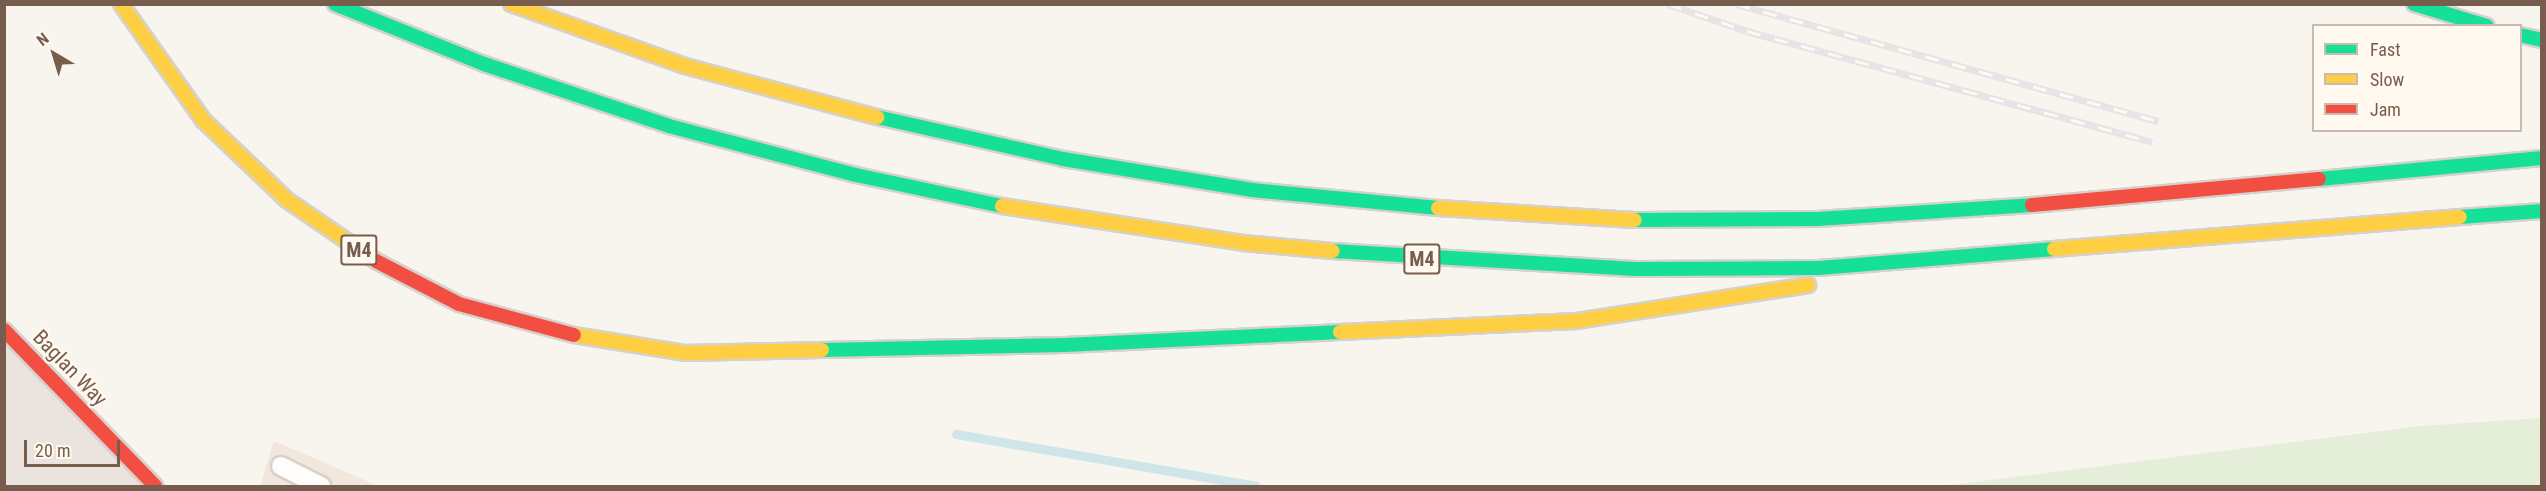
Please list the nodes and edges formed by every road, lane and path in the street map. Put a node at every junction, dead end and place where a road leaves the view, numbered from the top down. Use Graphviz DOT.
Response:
graph roads {
  1 [pos="121,4"];
  2 [pos="335,4"];
  3 [pos="511,4"];
  4 [pos="2414,4"];
  5 [pos="2480,24"];
  6 [pos="2522,35"];
  7 [pos="2541,40"];
  8 [pos="2541,158"];
  9 [pos="2541,211"];
  10 [pos="1996,255"];
  11 [pos="4,330"];
  12 [pos="281,466"];
  13 [pos="155,486"];
  14 [pos="321,486"];
  1 -- 10 [label="main road, M4"];
  2 -- 10 [label="main road, M4"];
  3 -- 8 [label="main road"];
  4 -- 5 [label="main road"];
  6 -- 7 [label="main road"];
  9 -- 10 [label="main road, M4"];
  11 -- 13 [label="main road, Baglan Way"];
  12 -- 14 [label="lane"];
}
